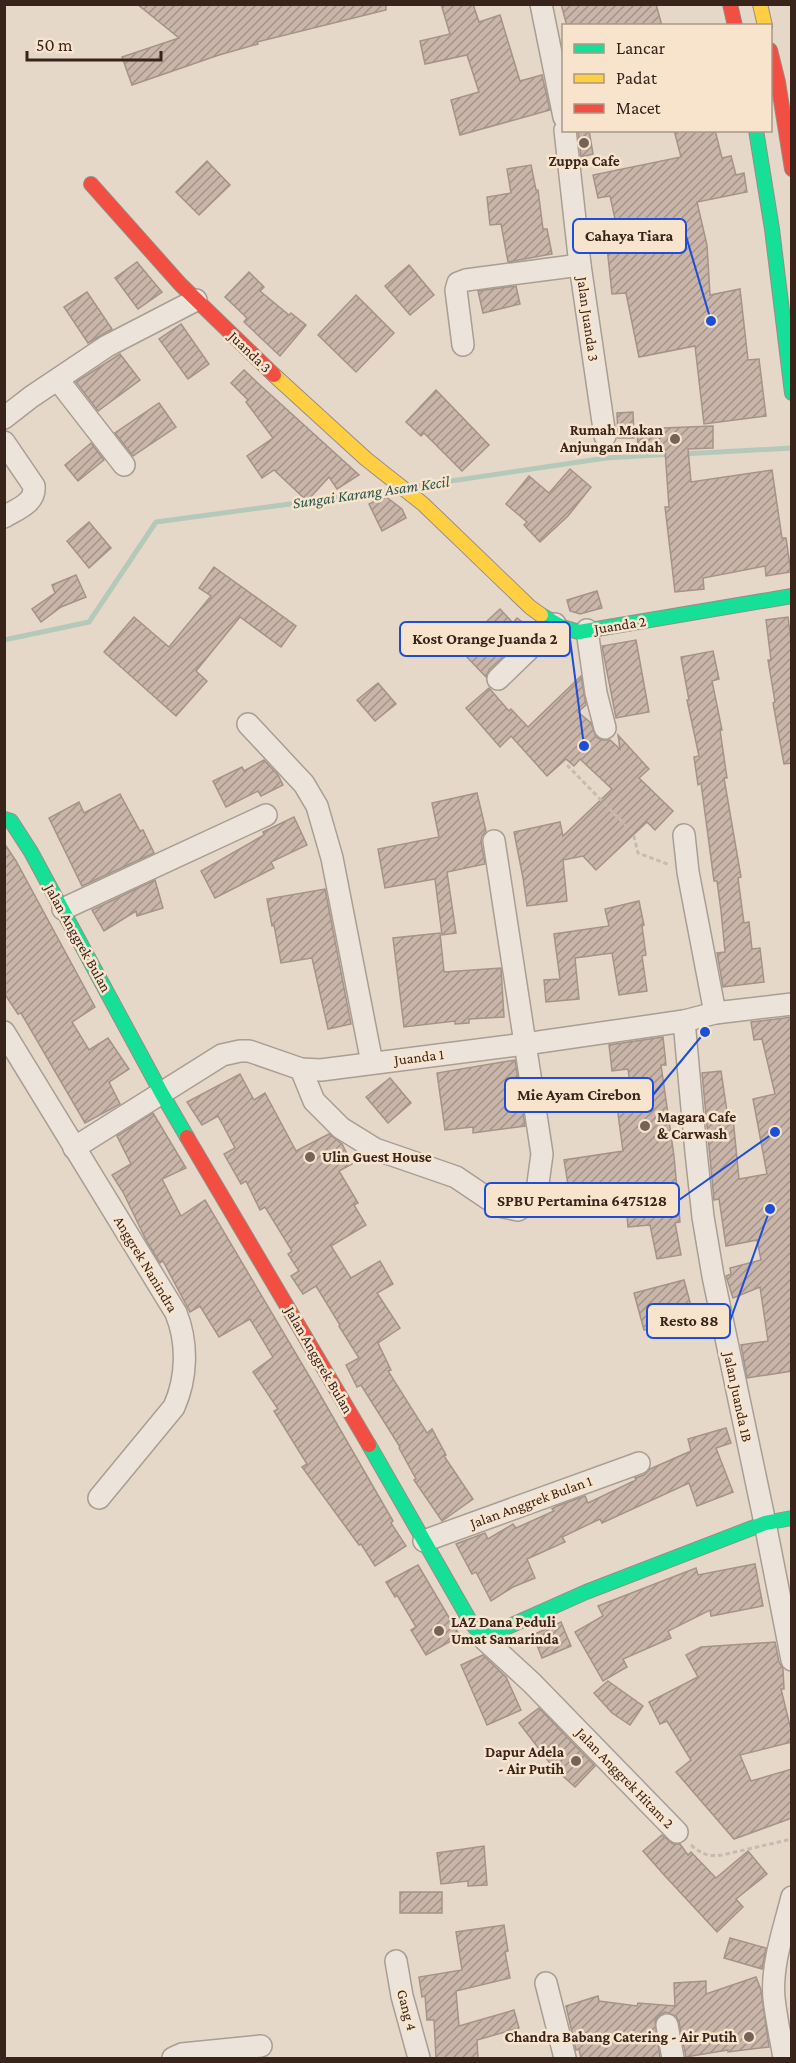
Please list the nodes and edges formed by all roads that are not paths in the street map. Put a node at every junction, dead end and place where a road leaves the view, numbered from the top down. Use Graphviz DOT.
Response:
graph roads {
  1 [pos="541,4"];
  2 [pos="730,4"];
  3 [pos="760,4"];
  4 [pos="735,24"];
  5 [pos="765,24"];
  6 [pos="772,55"];
  7 [pos="562,107"];
  8 [pos="565,132"];
  9 [pos="756,132"];
  10 [pos="792,169"];
  11 [pos="91,184"];
  12 [pos="580,265"];
  13 [pos="196,300"];
  14 [pos="463,345"];
  15 [pos="58,380"];
  16 [pos="792,393"];
  17 [pos="4,418"];
  18 [pos="605,436"];
  19 [pos="4,442"];
  20 [pos="124,465"];
  21 [pos="423,504"];
  22 [pos="4,517"];
  23 [pos="792,596"];
  24 [pos="555,624"];
  25 [pos="587,630"];
  26 [pos="498,678"];
  27 [pos="248,724"];
  28 [pos="605,728"];
  29 [pos="266,815"];
  30 [pos="4,819"];
  31 [pos="684,834"];
  32 [pos="494,841"];
  33 [pos="63,909"];
  34 [pos="792,1004"];
  35 [pos="715,1013"];
  36 [pos="684,1021"];
  37 [pos="4,1032"];
  38 [pos="525,1044"];
  39 [pos="372,1063"];
  40 [pos="302,1069"];
  41 [pos="162,1094"];
  42 [pos="74,1148"];
  43 [pos="639,1463"];
  44 [pos="99,1498"];
  45 [pos="792,1518"];
  46 [pos="765,1523"];
  47 [pos="424,1541"];
  48 [pos="483,1638"];
  49 [pos="792,1660"];
  50 [pos="677,1832"];
  51 [pos="792,1897"];
  52 [pos="396,1961"];
  53 [pos="546,1983"];
  54 [pos="667,2025"];
  55 [pos="261,2046"];
  56 [pos="173,2058"];
  57 [pos="419,2058"];
  58 [pos="565,2058"];
  59 [pos="673,2058"];
  60 [pos="784,2058"];
  1 -- 7 [label="street"];
  2 -- 4 [label="main road"];
  3 -- 5 [label="main road"];
  6 -- 10 [label="main road"];
  8 -- 12 [label="street, Jalan Juanda 3"];
  9 -- 16 [label="main road"];
  11 -- 13 [label="main road, Juanda 3"];
  12 -- 14 [label="street"];
  12 -- 18 [label="street, Jalan Juanda 3"];
  13 -- 15 [label="street"];
  13 -- 21 [label="main road, Juanda 3"];
  15 -- 17 [label="street"];
  15 -- 20 [label="street"];
  19 -- 22 [label="street"];
  21 -- 24 [label="main road, Juanda 2"];
  23 -- 25 [label="main road, Juanda 2"];
  24 -- 25 [label="main road, Juanda 2"];
  24 -- 26 [label="street"];
  25 -- 28 [label="street"];
  27 -- 39 [label="street"];
  29 -- 33 [label="street"];
  30 -- 33 [label="main road, Jalan Anggrek Bulan"];
  31 -- 35 [label="street"];
  32 -- 38 [label="street"];
  33 -- 41 [label="main road, Jalan Anggrek Bulan"];
  34 -- 35 [label="street, Juanda 1"];
  35 -- 36 [label="street, Juanda 1"];
  36 -- 38 [label="street, Juanda 1"];
  36 -- 46 [label="street, Jalan Juanda 1B"];
  37 -- 42 [label="street, Anggrek Nanindra"];
  38 -- 39 [label="street, Juanda 1"];
  38 -- 40 [label="street"];
  39 -- 40 [label="street, Juanda 1"];
  40 -- 41 [label="street, Juanda 1"];
  41 -- 42 [label="street, Juanda 1"];
  41 -- 47 [label="main road, Jalan Anggrek Bulan"];
  42 -- 44 [label="street, Anggrek Nanindra"];
  43 -- 47 [label="street, Jalan Anggrek Bulan 1"];
  45 -- 46 [label="main road"];
  46 -- 48 [label="main road"];
  46 -- 49 [label="street, Jalan Juanda 1B"];
  47 -- 48 [label="main road, Jalan Anggrek Bulan"];
  48 -- 50 [label="street, Jalan Anggrek Hitam 2"];
  51 -- 60 [label="street"];
  52 -- 57 [label="street, Gang 4"];
  53 -- 58 [label="street"];
  54 -- 59 [label="street"];
  55 -- 56 [label="street"];
}
